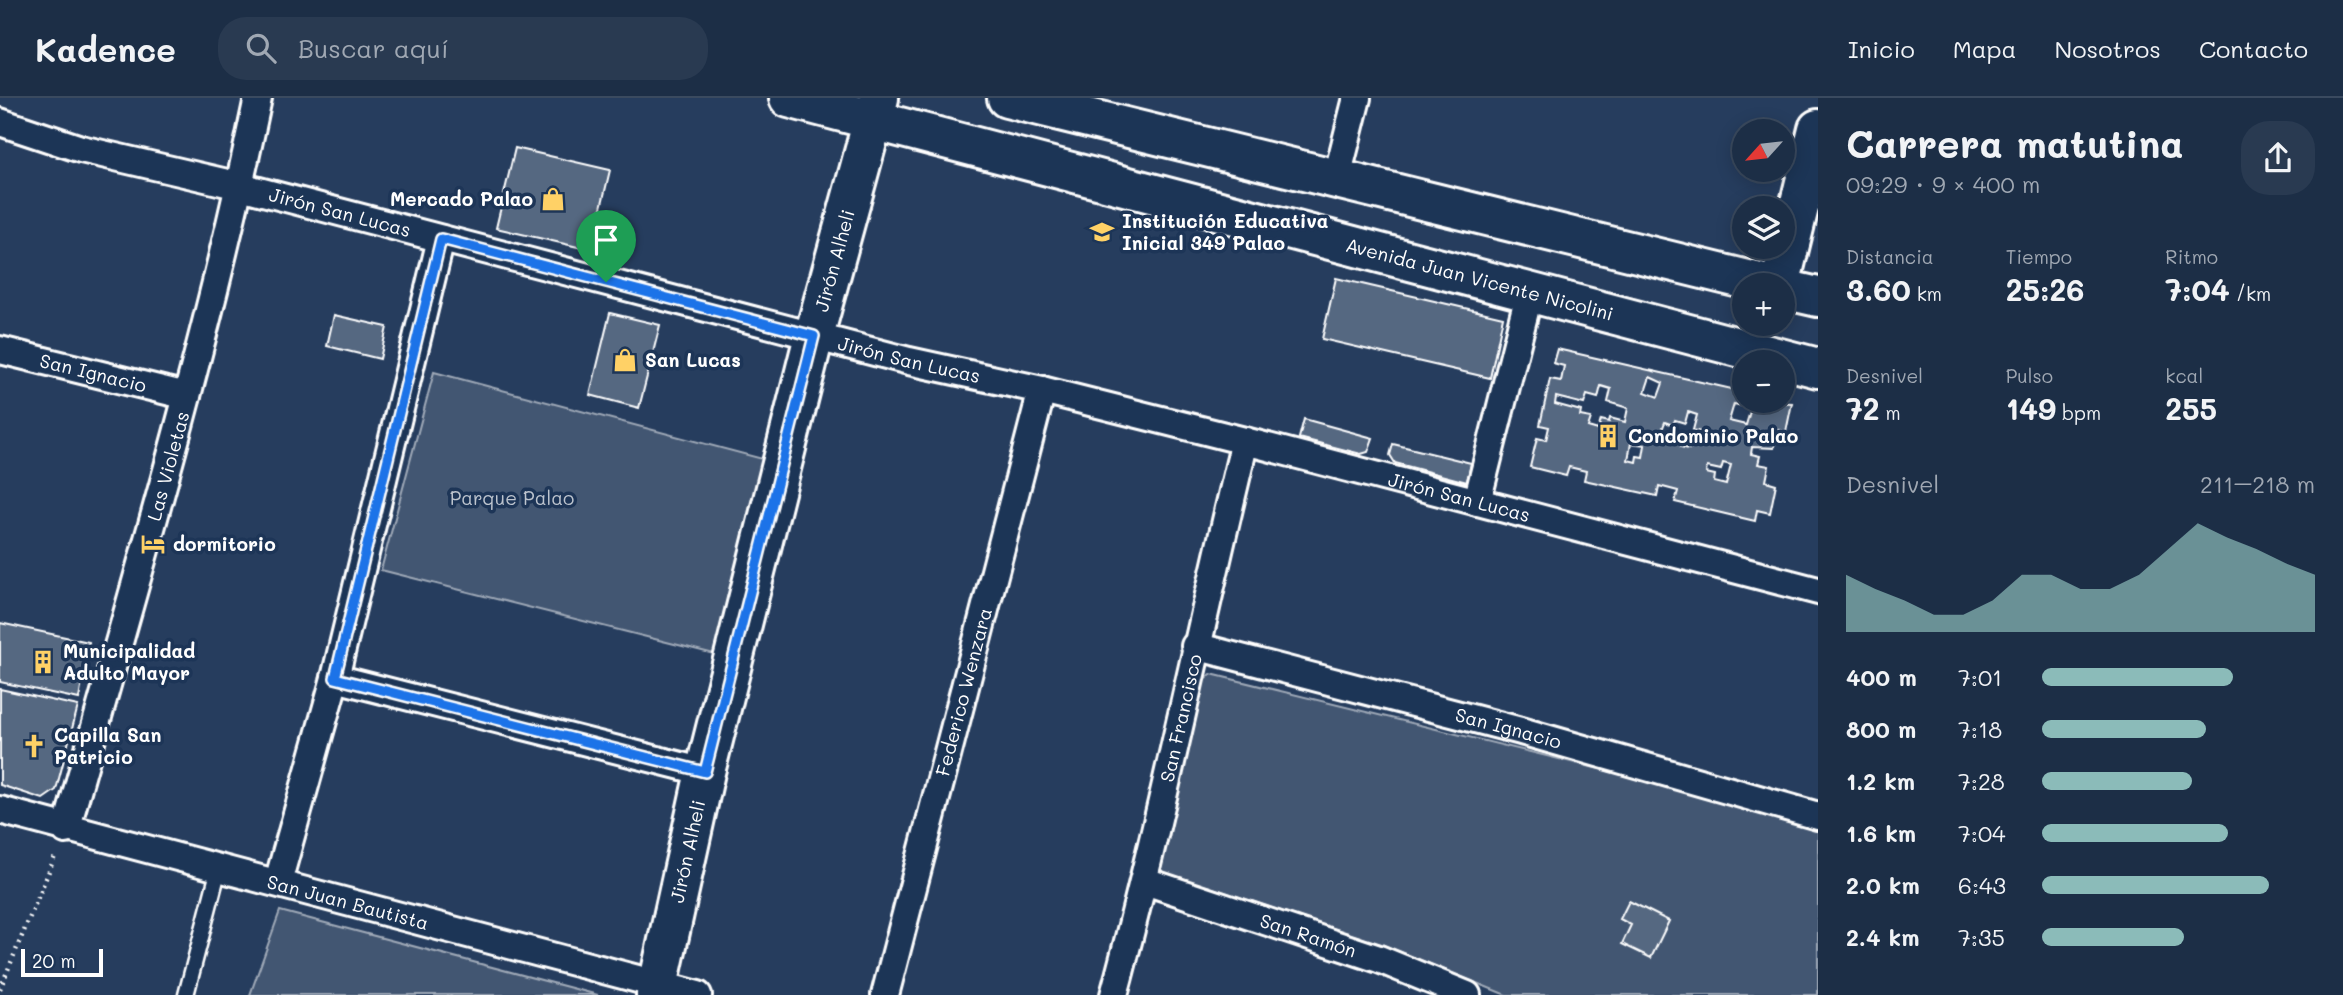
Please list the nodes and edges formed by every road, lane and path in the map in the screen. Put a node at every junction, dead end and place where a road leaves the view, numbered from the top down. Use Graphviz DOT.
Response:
graph roads {
  1 [pos="258,98"];
  2 [pos="789,98"];
  3 [pos="1007,98"];
  4 [pos="1357,98"];
  5 [pos="876,108"];
  6 [pos="0,122"];
  7 [pos="1818,129"];
  8 [pos="1336,181"];
  9 [pos="240,186"];
  10 [pos="441,239"];
  11 [pos="1785,273"];
  12 [pos="1732,276"];
  13 [pos="1530,291"];
  14 [pos="1795,291"];
  15 [pos="1818,297"];
  16 [pos="814,336"];
  17 [pos="1768,339"];
  18 [pos="0,350"];
  19 [pos="1816,358"];
  20 [pos="1042,390"];
  21 [pos="187,396"];
  22 [pos="1245,441"];
  23 [pos="1477,502"];
  24 [pos="1818,592"];
  25 [pos="1195,646"];
  26 [pos="335,678"];
  27 [pos="705,772"];
  28 [pos="0,810"];
  29 [pos="1818,816"];
  30 [pos="66,830"];
  31 [pos="219,868"];
  32 [pos="1145,881"];
  33 [pos="278,882"];
  34 [pos="0,989"];
  35 [pos="657,990"];
  36 [pos="186,995"];
  37 [pos="698,995"];
  38 [pos="885,995"];
  39 [pos="1114,995"];
  40 [pos="1467,995"];
  1 -- 9 [label="street, Las Violetas"];
  2 -- 5 [label="street, Avenida Juan Vicente Nicolini"];
  3 -- 8 [label="street"];
  4 -- 8 [label="street"];
  5 -- 13 [label="street, Avenida Juan Vicente Nicolini"];
  5 -- 16 [label="street, Jirón Alheli"];
  6 -- 9 [label="street, Jirón San Lucas"];
  7 -- 11 [label="street"];
  8 -- 12 [label="street"];
  9 -- 10 [label="street, Jirón San Lucas"];
  9 -- 21 [label="street, Las Violetas"];
  10 -- 16 [label="street, Jirón San Lucas"];
  10 -- 26 [label="street"];
  13 -- 17 [label="street, Avenida Juan Vicente Nicolini"];
  13 -- 23 [label="street"];
  14 -- 15 [label="street"];
  16 -- 20 [label="street, Jirón San Lucas"];
  16 -- 27 [label="street, Jirón Alheli"];
  17 -- 19 [label="street, Avenida Juan Vicente Nicolini"];
  18 -- 21 [label="street, San Ignacio"];
  20 -- 22 [label="street, Jirón San Lucas"];
  20 -- 38 [label="street, Federico Wenzara"];
  21 -- 30 [label="street, Las Violetas"];
  22 -- 23 [label="street, Jirón San Lucas"];
  22 -- 25 [label="street, San Francisco"];
  23 -- 24 [label="street, Jirón San Lucas"];
  25 -- 29 [label="street, San Ignacio"];
  25 -- 32 [label="street, San Francisco"];
  26 -- 27 [label="street"];
  26 -- 33 [label="street"];
  27 -- 35 [label="street, Jirón Alheli"];
  28 -- 30 [label="street, San Juan Bautista"];
  30 -- 31 [label="street, San Juan Bautista"];
  30 -- 34 [label="path"];
  31 -- 33 [label="street, San Juan Bautista"];
  31 -- 36 [label="lane"];
  32 -- 39 [label="street, San Francisco"];
  32 -- 40 [label="street, San Ramón"];
  33 -- 35 [label="street, San Juan Bautista"];
  35 -- 37 [label="street, San Juan Bautista"];
}
